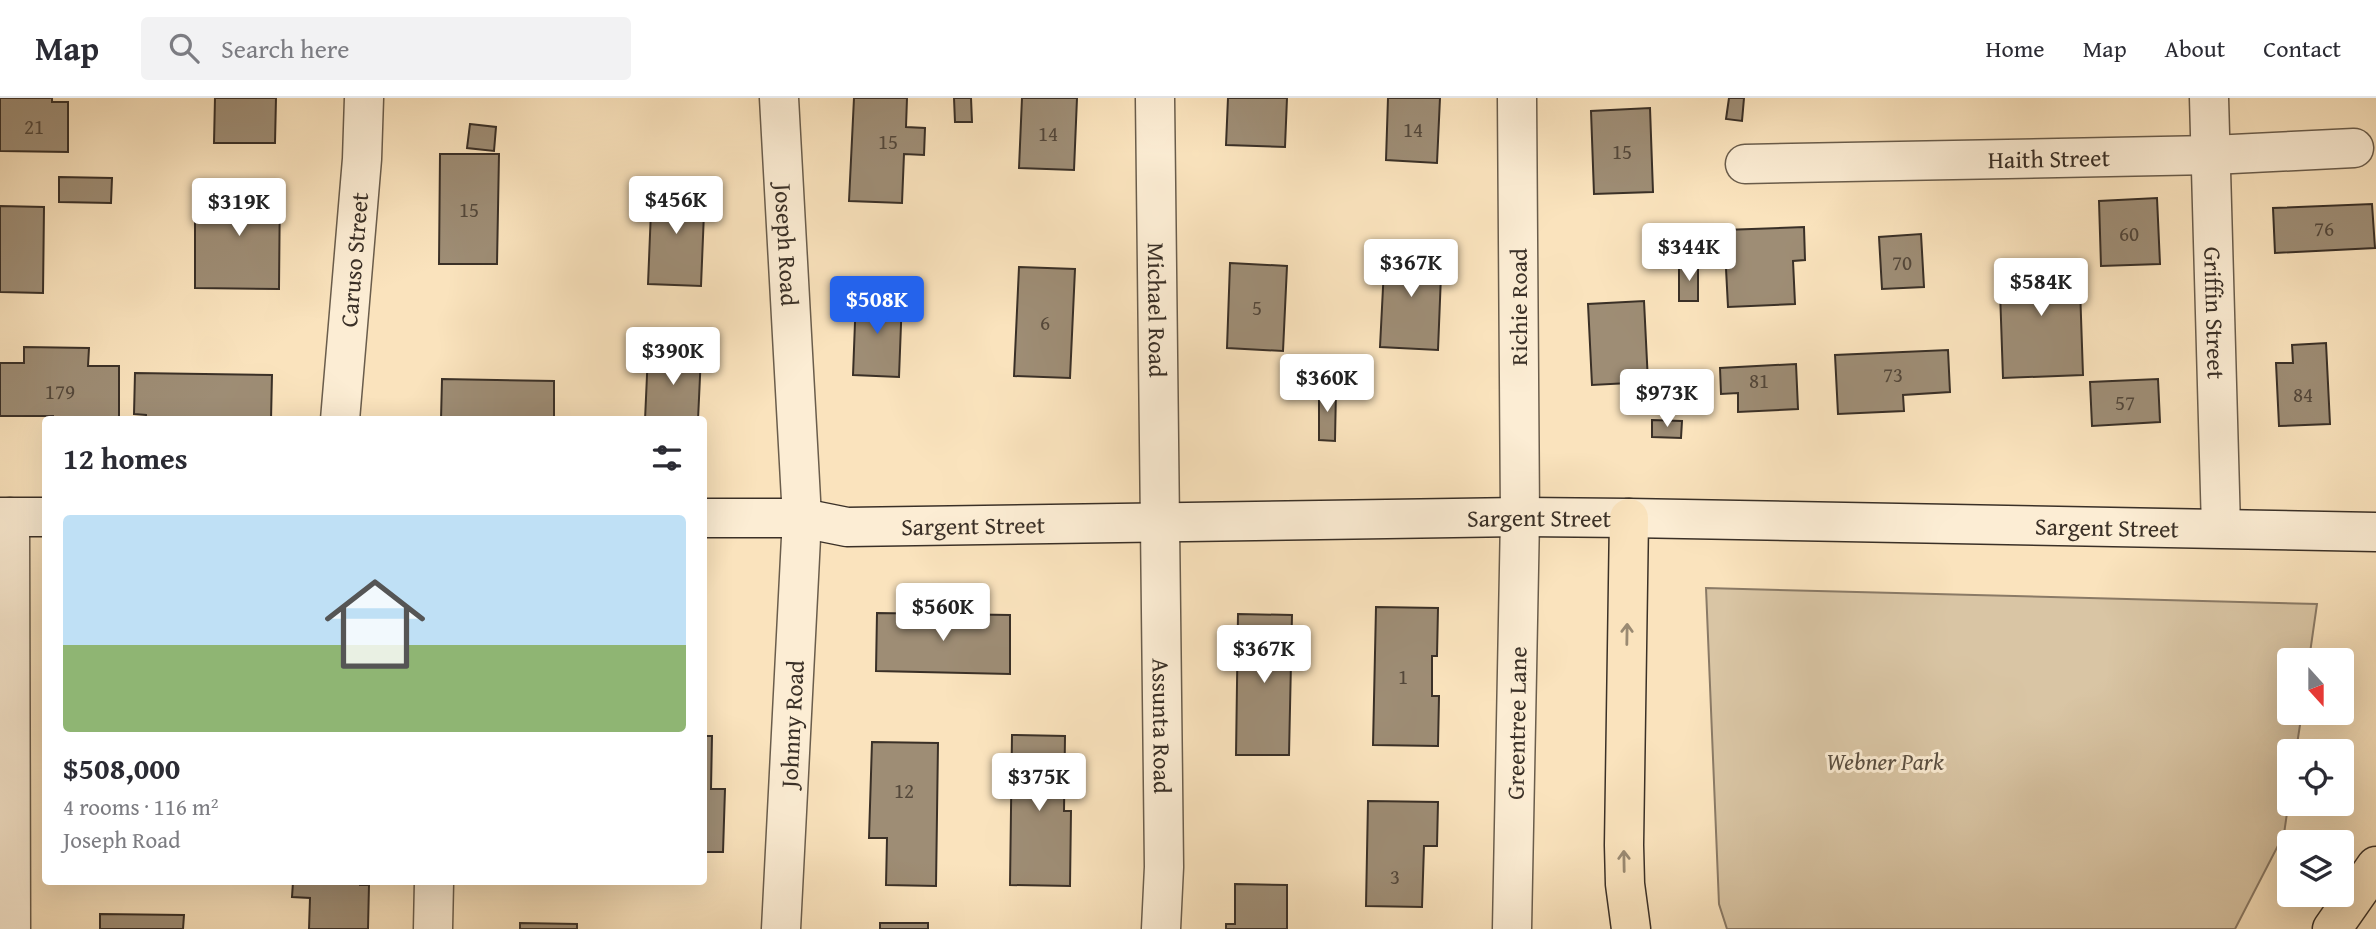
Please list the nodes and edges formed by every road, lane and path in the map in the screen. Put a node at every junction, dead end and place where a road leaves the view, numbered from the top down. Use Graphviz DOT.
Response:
graph roads {
  1 [pos="364,98"];
  2 [pos="779,98"];
  3 [pos="1155,98"];
  4 [pos="1517,98"];
  5 [pos="2209,98"];
  6 [pos="2354,148"];
  7 [pos="2212,155"];
  8 [pos="1745,164"];
  9 [pos="341,416"];
  10 [pos="18,517"];
  11 [pos="1520,517"];
  12 [pos="707,518"];
  13 [pos="802,518"];
  14 [pos="1629,518"];
  15 [pos="1158,522"];
  16 [pos="2221,528"];
  17 [pos="2376,532"];
  18 [pos="2376,866"];
  19 [pos="434,885"];
  20 [pos="11,929"];
  21 [pos="433,929"];
  22 [pos="781,929"];
  23 [pos="1161,929"];
  24 [pos="1512,929"];
  25 [pos="1631,929"];
  26 [pos="2332,929"];
  1 -- 9 [label="street, Caruso Street"];
  2 -- 13 [label="street, Joseph Road"];
  3 -- 15 [label="street, Michael Road"];
  4 -- 11 [label="street, Richie Road"];
  5 -- 7 [label="street, Griffin Street"];
  6 -- 7 [label="street, Haith Street"];
  7 -- 8 [label="street, Haith Street"];
  7 -- 16 [label="street, Griffin Street"];
  10 -- 20 [label="street"];
  11 -- 14 [label="street, Sargent Street"];
  11 -- 15 [label="street, Sargent Street"];
  11 -- 24 [label="street, Greentree Lane"];
  12 -- 13 [label="street, Sargent Street"];
  13 -- 15 [label="street, Sargent Street"];
  13 -- 22 [label="street, Johnny Road"];
  14 -- 16 [label="street, Sargent Street"];
  25 -- 14 [label="highway, one-way"];
  15 -- 23 [label="street, Assunta Road"];
  16 -- 17 [label="street, Sargent Street"];
  18 -- 26 [label="highway"];
  19 -- 21 [label="street"];
}
